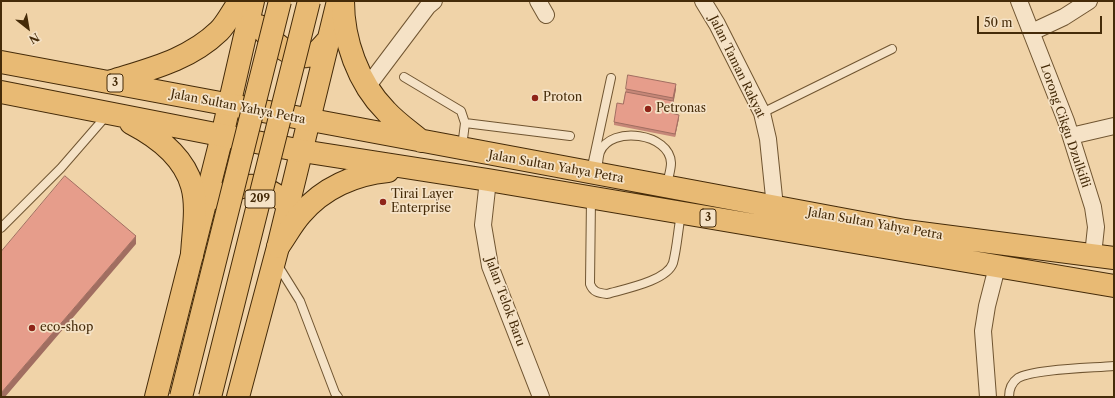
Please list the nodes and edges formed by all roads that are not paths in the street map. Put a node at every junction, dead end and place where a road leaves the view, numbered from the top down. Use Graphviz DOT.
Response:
graph roads {
  1 [pos="280,1"];
  2 [pos="310,1"];
  3 [pos="338,1"];
  4 [pos="343,1"];
  5 [pos="434,1"];
  6 [pos="538,1"];
  7 [pos="703,1"];
  8 [pos="1019,1"];
  9 [pos="1089,1"];
  10 [pos="248,4"];
  11 [pos="546,15"];
  12 [pos="1032,32"];
  13 [pos="329,39"];
  14 [pos="892,49"];
  15 [pos="1,62"];
  16 [pos="404,77"];
  17 [pos="611,78"];
  18 [pos="109,82"];
  19 [pos="367,87"];
  20 [pos="1,92"];
  21 [pos="229,104"];
  22 [pos="108,113"];
  23 [pos="762,113"];
  24 [pos="310,121"];
  25 [pos="465,123"];
  26 [pos="1114,126"];
  27 [pos="222,136"];
  28 [pos="570,136"];
  29 [pos="1071,136"];
  30 [pos="423,142"];
  31 [pos="461,149"];
  32 [pos="302,151"];
  33 [pos="413,168"];
  34 [pos="593,173"];
  35 [pos="488,180"];
  36 [pos="667,187"];
  37 [pos="591,198"];
  38 [pos="288,204"];
  39 [pos="204,207"];
  40 [pos="775,207"];
  41 [pos="681,213"];
  42 [pos="1,228"];
  43 [pos="276,253"];
  44 [pos="192,255"];
  45 [pos="1104,256"];
  46 [pos="997,267"];
  47 [pos="1114,286"];
  48 [pos="1114,366"];
  49 [pos="156,397"];
  50 [pos="182,397"];
  51 [pos="210,397"];
  52 [pos="238,397"];
  53 [pos="338,397"];
  54 [pos="541,397"];
  55 [pos="988,397"];
  56 [pos="1009,397"];
  1 -- 50 [label="main road, 209, bridge"];
  2 -- 51 [label="main road, 209, bridge"];
  3 -- 13 [label="main road"];
  4 -- 19 [label="main road"];
  5 -- 19 [label="street"];
  6 -- 11 [label="street"];
  7 -- 23 [label="street, Jalan Taman Rakyat"];
  8 -- 12 [label="street, Lorong Cikgu Dzulkifli"];
  9 -- 12 [label="street"];
  10 -- 13 [label="main road"];
  10 -- 18 [label="main road"];
  10 -- 21 [label="main road"];
  12 -- 29 [label="street, Lorong Cikgu Dzulkifli"];
  13 -- 24 [label="main road"];
  14 -- 23 [label="lane"];
  15 -- 18 [label="main road, Jalan Sultan Yahya Petra / 3"];
  16 -- 25 [label="lane"];
  17 -- 34 [label="lane"];
  18 -- 21 [label="main road, Jalan Sultan Yahya Petra / 3"];
  19 -- 30 [label="main road"];
  20 -- 22 [label="main road, Jalan Sultan Yahya Petra / 3"];
  21 -- 24 [label="main road, Jalan Sultan Yahya Petra / 3"];
  21 -- 27 [label="main road"];
  22 -- 27 [label="main road, Jalan Sultan Yahya Petra / 3"];
  22 -- 42 [label="lane"];
  22 -- 44 [label="main road"];
  23 -- 40 [label="street, Jalan Taman Rakyat"];
  24 -- 30 [label="main road, Jalan Sultan Yahya Petra / 3"];
  24 -- 32 [label="main road"];
  25 -- 28 [label="lane"];
  25 -- 31 [label="lane"];
  26 -- 29 [label="street"];
  27 -- 32 [label="main road, Jalan Sultan Yahya Petra / 3"];
  27 -- 39 [label="main road"];
  29 -- 45 [label="street, Lorong Cikgu Dzulkifli"];
  30 -- 31 [label="main road, Jalan Sultan Yahya Petra / 3"];
  31 -- 34 [label="main road, Jalan Sultan Yahya Petra / 3"];
  32 -- 33 [label="main road, Jalan Sultan Yahya Petra / 3"];
  32 -- 38 [label="main road"];
  33 -- 35 [label="main road, Jalan Sultan Yahya Petra / 3"];
  33 -- 43 [label="main road"];
  34 -- 36 [label="main road, Jalan Sultan Yahya Petra / 3"];
  34 -- 36 [label="lane"];
  35 -- 37 [label="main road, Jalan Sultan Yahya Petra / 3"];
  35 -- 54 [label="street, Jalan Telok Baru"];
  36 -- 40 [label="main road, Jalan Sultan Yahya Petra / 3"];
  37 -- 41 [label="main road, Jalan Sultan Yahya Petra / 3"];
  37 -- 41 [label="lane"];
  38 -- 39 [label="main road"];
  38 -- 43 [label="main road"];
  39 -- 44 [label="main road"];
  40 -- 45 [label="main road, Jalan Sultan Yahya Petra / 3"];
  41 -- 46 [label="main road, Jalan Sultan Yahya Petra / 3"];
  43 -- 52 [label="main road"];
  43 -- 53 [label="lane"];
  44 -- 49 [label="main road"];
  46 -- 47 [label="main road, Jalan Sultan Yahya Petra / 3"];
  46 -- 55 [label="street"];
  48 -- 56 [label="lane"];
}
